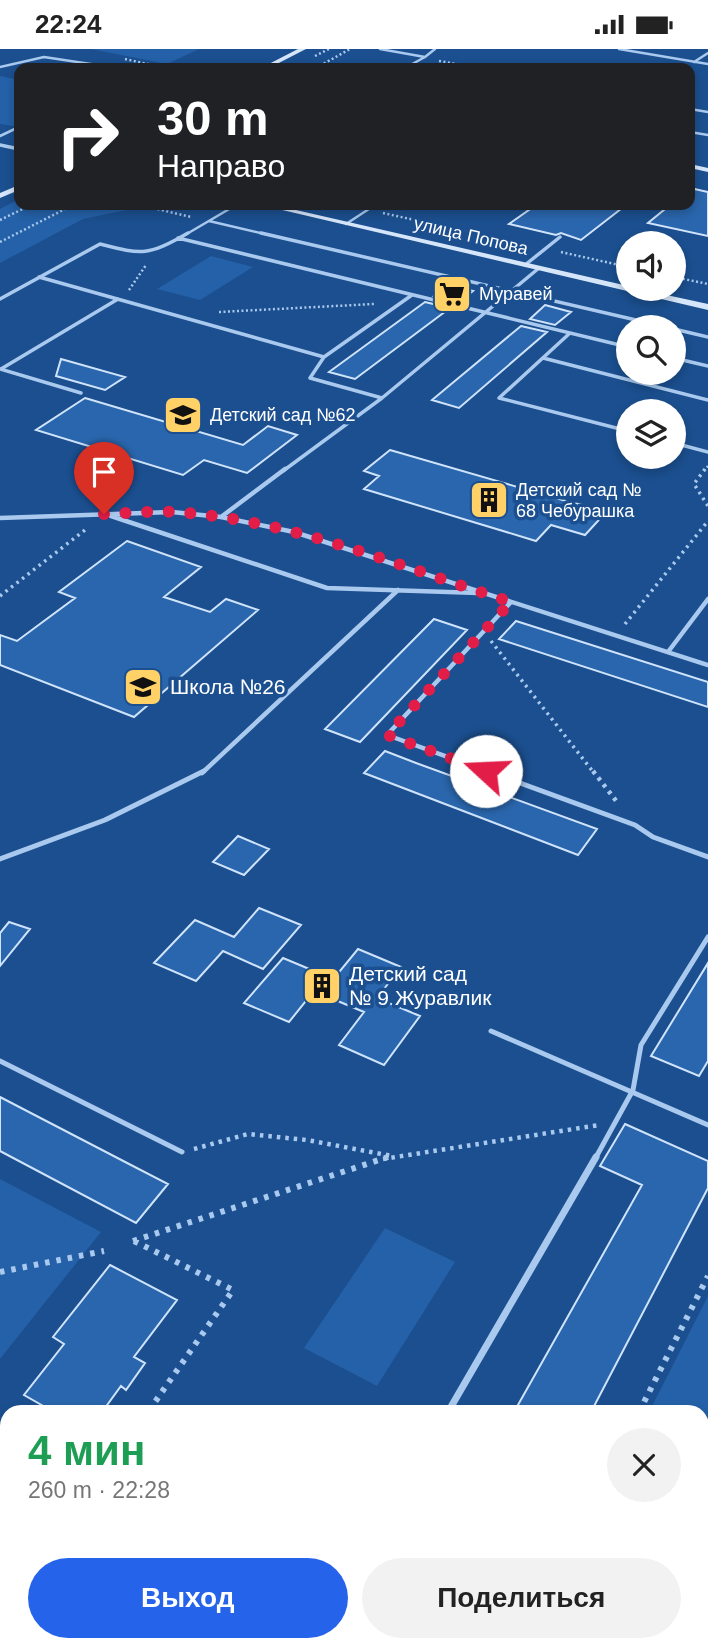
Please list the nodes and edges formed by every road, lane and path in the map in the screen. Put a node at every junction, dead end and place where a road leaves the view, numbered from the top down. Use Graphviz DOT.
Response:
graph roads {
  1 [pos="303,49"];
  2 [pos="350,49"];
  3 [pos="380,49"];
  4 [pos="435,49"];
  5 [pos="619,49"];
  6 [pos="708,53"];
  7 [pos="425,57"];
  8 [pos="694,62"];
  9 [pos="91,63"];
  10 [pos="274,63"];
  11 [pos="325,63"];
  12 [pos="414,63"];
  13 [pos="455,63"];
  14 [pos="708,64"];
  15 [pos="0,67"];
  16 [pos="21,210"];
  17 [pos="63,210"];
  18 [pos="162,210"];
  19 [pos="228,210"];
  20 [pos="286,210"];
  21 [pos="367,210"];
  22 [pos="372,210"];
  23 [pos="0,220"];
  24 [pos="209,221"];
  25 [pos="346,224"];
  26 [pos="560,237"];
  27 [pos="178,239"];
  28 [pos="0,242"];
  29 [pos="156,249"];
  30 [pos="546,249"];
  31 [pos="616,264"];
  32 [pos="525,265"];
  33 [pos="539,268"];
  34 [pos="39,278"];
  35 [pos="686,279"];
  36 [pos="708,284"];
  37 [pos="616,286"];
  38 [pos="511,291"];
  39 [pos="412,295"];
  40 [pos="0,299"];
  41 [pos="118,299"];
  42 [pos="681,301"];
  43 [pos="401,303"];
  44 [pos="708,307"];
  45 [pos="483,312"];
  46 [pos="213,313"];
  47 [pos="616,315"];
  48 [pos="686,332"];
  49 [pos="570,333"];
  50 [pos="708,337"];
  51 [pos="616,344"];
  52 [pos="324,357"];
  53 [pos="543,358"];
  54 [pos="686,361"];
  55 [pos="708,366"];
  56 [pos="0,369"];
  57 [pos="81,393"];
  58 [pos="382,398"];
  59 [pos="708,400"];
  60 [pos="616,428"];
  61 [pos="686,446"];
  62 [pos="708,452"];
  63 [pos="708,466"];
  64 [pos="708,506"];
  65 [pos="104,514"];
  66 [pos="221,517"];
  67 [pos="0,518"];
  68 [pos="708,521"];
  69 [pos="398,590"];
  70 [pos="484,593"];
  71 [pos="0,596"];
  72 [pos="708,599"];
  73 [pos="511,602"];
  74 [pos="484,631"];
  75 [pos="615,635"];
  76 [pos="668,652"];
  77 [pos="708,665"];
  78 [pos="635,825"];
  79 [pos="708,857"];
  80 [pos="0,859"];
  81 [pos="708,937"];
  82 [pos="491,1031"];
  83 [pos="0,1061"];
  84 [pos="633,1090"];
  85 [pos="615,1123"];
  86 [pos="708,1125"];
  87 [pos="182,1152"];
  88 [pos="392,1156"];
  89 [pos="104,1251"];
  90 [pos="0,1272"];
  91 [pos="708,1276"];
  92 [pos="153,1405"];
  93 [pos="452,1405"];
  94 [pos="643,1405"];
  1 -- 10 [label="street"];
  2 -- 11 [label="path"];
  3 -- 7 [label="lane"];
  4 -- 7 [label="lane"];
  5 -- 8 [label="lane"];
  6 -- 8 [label="lane"];
  7 -- 12 [label="lane"];
  7 -- 13 [label="path"];
  8 -- 14 [label="lane"];
  9 -- 15 [label="lane"];
  16 -- 23 [label="path"];
  17 -- 28 [label="path"];
  18 -- 24 [label="path"];
  19 -- 24 [label="lane"];
  20 -- 25 [label="street, улица Попова"];
  21 -- 25 [label="lane"];
  22 -- 30 [label="path"];
  24 -- 27 [label="lane"];
  24 -- 38 [label="lane"];
  25 -- 32 [label="street, улица Попова"];
  26 -- 30 [label="lane"];
  27 -- 29 [label="lane"];
  27 -- 39 [label="lane"];
  29 -- 34 [label="lane"];
  29 -- 41 [label="path"];
  30 -- 31 [label="path"];
  30 -- 32 [label="lane"];
  32 -- 33 [label="street, улица Попова"];
  33 -- 37 [label="street, улица Попова"];
  33 -- 38 [label="lane"];
  34 -- 40 [label="lane"];
  34 -- 41 [label="lane"];
  35 -- 36 [label="path"];
  38 -- 45 [label="lane"];
  38 -- 47 [label="lane"];
  39 -- 43 [label="lane"];
  39 -- 45 [label="lane"];
  41 -- 52 [label="lane"];
  41 -- 56 [label="lane"];
  42 -- 44 [label="street, улица Попова"];
  43 -- 46 [label="path"];
  43 -- 52 [label="lane"];
  45 -- 49 [label="lane"];
  45 -- 58 [label="lane"];
  48 -- 50 [label="lane"];
  49 -- 51 [label="lane"];
  49 -- 53 [label="lane"];
  52 -- 58 [label="lane"];
  53 -- 59 [label="lane"];
  53 -- 60 [label="lane"];
  54 -- 55 [label="lane"];
  56 -- 57 [label="lane"];
  58 -- 66 [label="lane"];
  61 -- 62 [label="lane"];
  63 -- 64 [label="path"];
  65 -- 66 [label="lane"];
  65 -- 67 [label="lane"];
  65 -- 69 [label="lane"];
  65 -- 71 [label="path"];
  66 -- 70 [label="lane"];
  68 -- 75 [label="path"];
  69 -- 70 [label="lane"];
  69 -- 80 [label="lane"];
  70 -- 73 [label="lane"];
  72 -- 76 [label="lane"];
  73 -- 74 [label="lane"];
  73 -- 75 [label="lane"];
  74 -- 78 [label="path"];
  74 -- 78 [label="lane"];
  75 -- 76 [label="lane"];
  76 -- 77 [label="lane"];
  78 -- 79 [label="lane"];
  81 -- 84 [label="lane"];
  82 -- 84 [label="lane"];
  83 -- 87 [label="lane"];
  84 -- 85 [label="lane"];
  84 -- 86 [label="lane"];
  85 -- 88 [label="path"];
  85 -- 93 [label="lane"];
  87 -- 88 [label="path"];
  88 -- 92 [label="path"];
  89 -- 90 [label="path"];
  91 -- 94 [label="path"];
}
